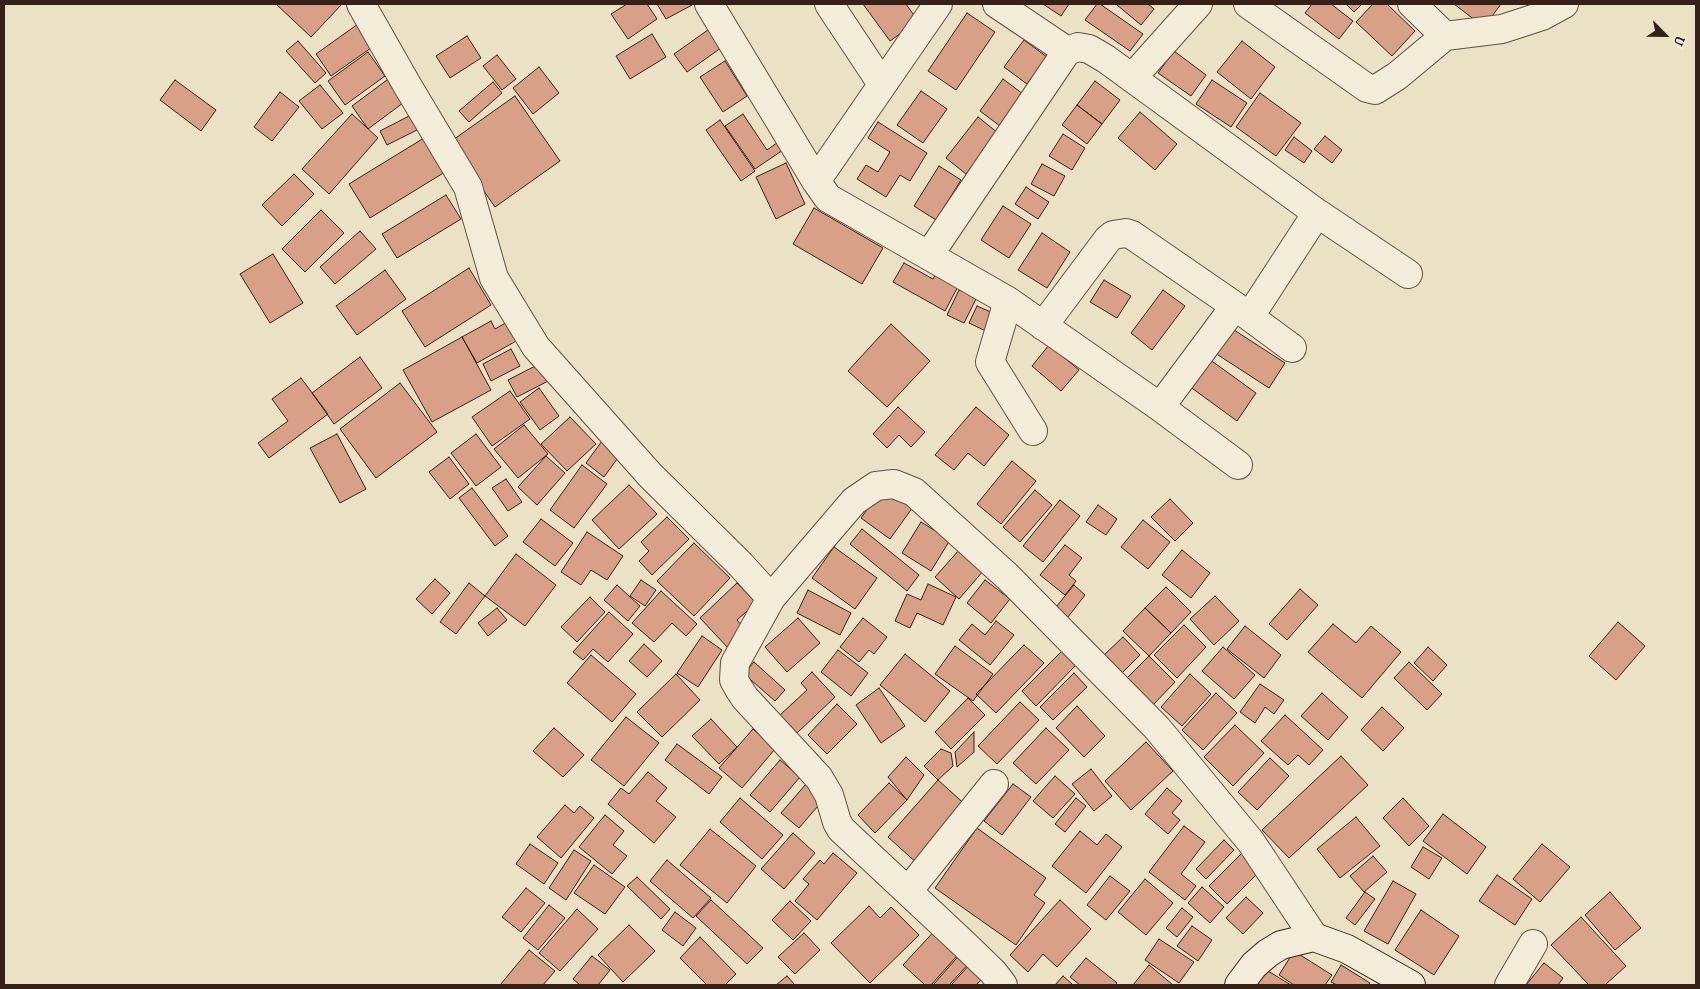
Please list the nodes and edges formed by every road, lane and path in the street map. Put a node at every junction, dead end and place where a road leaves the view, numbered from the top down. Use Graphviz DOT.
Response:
graph roads {
  1 [pos="361,4"];
  2 [pos="709,4"];
  3 [pos="830,4"];
  4 [pos="938,4"];
  5 [pos="997,4"];
  6 [pos="1198,4"];
  7 [pos="1248,4"];
  8 [pos="1412,4"];
  9 [pos="1564,4"];
  10 [pos="1445,36"];
  11 [pos="1067,51"];
  12 [pos="1132,78"];
  13 [pos="882,84"];
  14 [pos="816,181"];
  15 [pos="1317,213"];
  16 [pos="929,255"];
  17 [pos="1408,274"];
  18 [pos="1008,301"];
  19 [pos="1243,311"];
  20 [pos="1043,326"];
  21 [pos="1292,348"];
  22 [pos="1160,407"];
  23 [pos="1033,431"];
  24 [pos="1238,465"];
  25 [pos="771,598"];
  26 [pos="994,784"];
  27 [pos="908,892"];
  28 [pos="1314,937"];
  29 [pos="1533,944"];
  30 [pos="1003,985"];
  31 [pos="1239,985"];
  32 [pos="1411,985"];
  33 [pos="1509,985"];
  1 -- 25 [label="street"];
  2 -- 14 [label="street"];
  3 -- 13 [label="street"];
  4 -- 13 [label="street"];
  5 -- 11 [label="street"];
  6 -- 12 [label="street"];
  7 -- 10 [label="street"];
  8 -- 10 [label="street"];
  9 -- 10 [label="street"];
  11 -- 12 [label="street"];
  11 -- 16 [label="street"];
  12 -- 15 [label="street"];
  13 -- 14 [label="street"];
  14 -- 16 [label="street"];
  15 -- 17 [label="street"];
  15 -- 19 [label="street"];
  16 -- 18 [label="street"];
  18 -- 20 [label="street"];
  18 -- 23 [label="street"];
  19 -- 20 [label="street"];
  19 -- 21 [label="street"];
  19 -- 22 [label="street"];
  20 -- 22 [label="street"];
  22 -- 24 [label="street"];
  25 -- 27 [label="street"];
  25 -- 28 [label="street"];
  26 -- 27 [label="street"];
  27 -- 30 [label="street"];
  28 -- 31 [label="street"];
  28 -- 32 [label="street"];
  29 -- 33 [label="street"];
}
